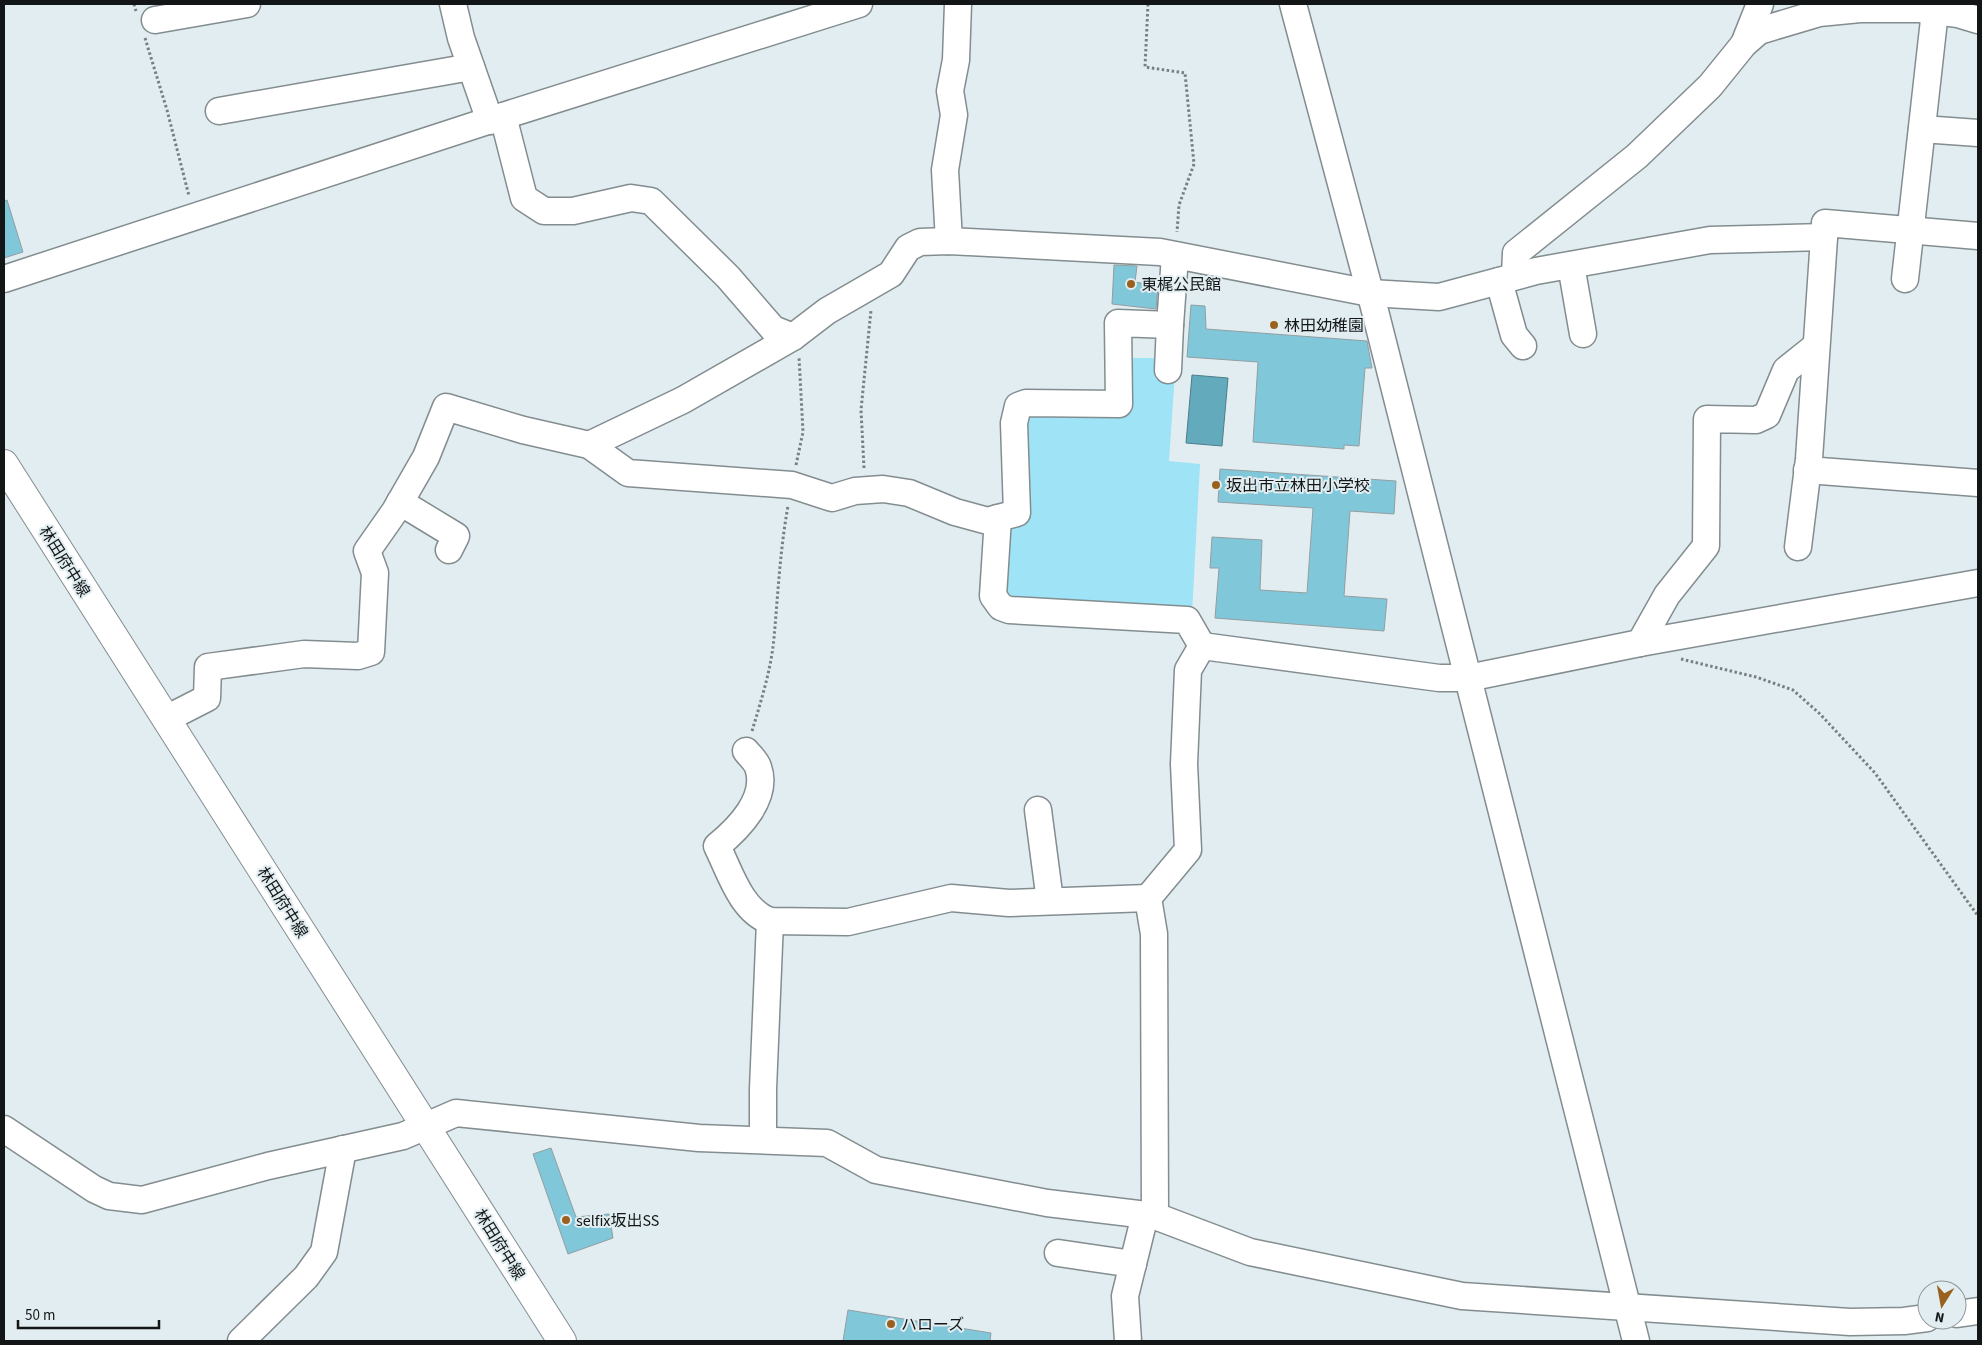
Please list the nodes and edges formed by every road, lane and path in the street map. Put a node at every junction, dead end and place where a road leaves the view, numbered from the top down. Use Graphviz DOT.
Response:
graph roads {
  1 [pos="134,4"];
  2 [pos="247,4"];
  3 [pos="453,4"];
  4 [pos="859,4"];
  5 [pos="958,4"];
  6 [pos="1148,4"];
  7 [pos="1293,4"];
  8 [pos="1760,4"];
  9 [pos="1934,7"];
  10 [pos="1978,20"];
  11 [pos="145,21"];
  12 [pos="1744,44"];
  13 [pos="471,67"];
  14 [pos="219,111"];
  15 [pos="497,118"];
  16 [pos="1922,128"];
  17 [pos="1978,133"];
  18 [pos="194,216"];
  19 [pos="1910,230"];
  20 [pos="1978,236"];
  21 [pos="1824,237"];
  22 [pos="949,241"];
  23 [pos="1175,256"];
  24 [pos="1571,265"];
  25 [pos="4,279"];
  26 [pos="1507,279"];
  27 [pos="1905,279"];
  28 [pos="871,285"];
  29 [pos="1370,293"];
  30 [pos="1170,325"];
  31 [pos="1583,334"];
  32 [pos="793,337"];
  33 [pos="1523,346"];
  34 [pos="1816,346"];
  35 [pos="1168,370"];
  36 [pos="589,445"];
  37 [pos="4,464"];
  38 [pos="1807,470"];
  39 [pos="1978,484"];
  40 [pos="792,485"];
  41 [pos="860,491"];
  42 [pos="400,502"];
  43 [pos="998,518"];
  44 [pos="1798,547"];
  45 [pos="449,550"];
  46 [pos="1972,587"];
  47 [pos="1640,643"];
  48 [pos="1202,646"];
  49 [pos="1673,657"];
  50 [pos="1468,678"];
  51 [pos="166,719"];
  52 [pos="746,751"];
  53 [pos="1038,810"];
  54 [pos="1148,898"];
  55 [pos="1050,901"];
  56 [pos="1978,916"];
  57 [pos="770,921"];
  58 [pos="426,1126"];
  59 [pos="4,1129"];
  60 [pos="763,1140"];
  61 [pos="343,1149"];
  62 [pos="1150,1216"];
  63 [pos="1058,1253"];
  64 [pos="1133,1264"];
  65 [pos="1626,1308"];
  66 [pos="1917,1319"];
  67 [pos="241,1341"];
  68 [pos="562,1341"];
  69 [pos="1128,1341"];
  70 [pos="1636,1341"];
  1 -- 11 [label="path"];
  2 -- 11 [label="street"];
  3 -- 13 [label="street"];
  4 -- 15 [label="street"];
  5 -- 22 [label="street"];
  6 -- 23 [label="path"];
  7 -- 29 [label="street"];
  8 -- 12 [label="street"];
  9 -- 10 [label="street"];
  9 -- 12 [label="street"];
  9 -- 16 [label="street"];
  11 -- 18 [label="path"];
  12 -- 26 [label="street"];
  13 -- 14 [label="street"];
  13 -- 15 [label="street"];
  15 -- 18 [label="street"];
  15 -- 32 [label="street"];
  16 -- 17 [label="street"];
  16 -- 19 [label="street"];
  18 -- 25 [label="street"];
  19 -- 20 [label="street"];
  19 -- 21 [label="street"];
  19 -- 27 [label="street"];
  21 -- 24 [label="street"];
  21 -- 34 [label="street"];
  22 -- 23 [label="street"];
  22 -- 28 [label="street"];
  23 -- 29 [label="street"];
  23 -- 30 [label="street"];
  24 -- 26 [label="street"];
  24 -- 31 [label="street"];
  26 -- 29 [label="street"];
  26 -- 33 [label="street"];
  28 -- 32 [label="street"];
  28 -- 41 [label="path"];
  29 -- 50 [label="street"];
  30 -- 35 [label="street"];
  30 -- 43 [label="street"];
  32 -- 36 [label="street"];
  32 -- 40 [label="path"];
  34 -- 38 [label="street"];
  34 -- 47 [label="street"];
  36 -- 40 [label="street"];
  36 -- 42 [label="street"];
  37 -- 51 [label="main road, 林田府中線"];
  38 -- 39 [label="street"];
  38 -- 44 [label="street"];
  40 -- 41 [label="street"];
  40 -- 52 [label="path"];
  41 -- 43 [label="street"];
  42 -- 45 [label="street"];
  42 -- 51 [label="street"];
  43 -- 48 [label="street"];
  46 -- 47 [label="street"];
  47 -- 50 [label="street"];
  48 -- 50 [label="street"];
  48 -- 54 [label="street"];
  49 -- 56 [label="path"];
  50 -- 65 [label="street"];
  51 -- 58 [label="main road, 林田府中線"];
  52 -- 57 [label="street"];
  53 -- 55 [label="street"];
  54 -- 55 [label="street"];
  54 -- 62 [label="street"];
  55 -- 57 [label="street"];
  57 -- 60 [label="street"];
  58 -- 60 [label="street"];
  58 -- 61 [label="street"];
  58 -- 68 [label="main road, 林田府中線"];
  59 -- 61 [label="street"];
  60 -- 62 [label="street"];
  61 -- 67 [label="street"];
  62 -- 64 [label="street"];
  62 -- 65 [label="street"];
  63 -- 64 [label="street"];
  64 -- 69 [label="street"];
  65 -- 66 [label="street"];
  65 -- 70 [label="street"];
}
